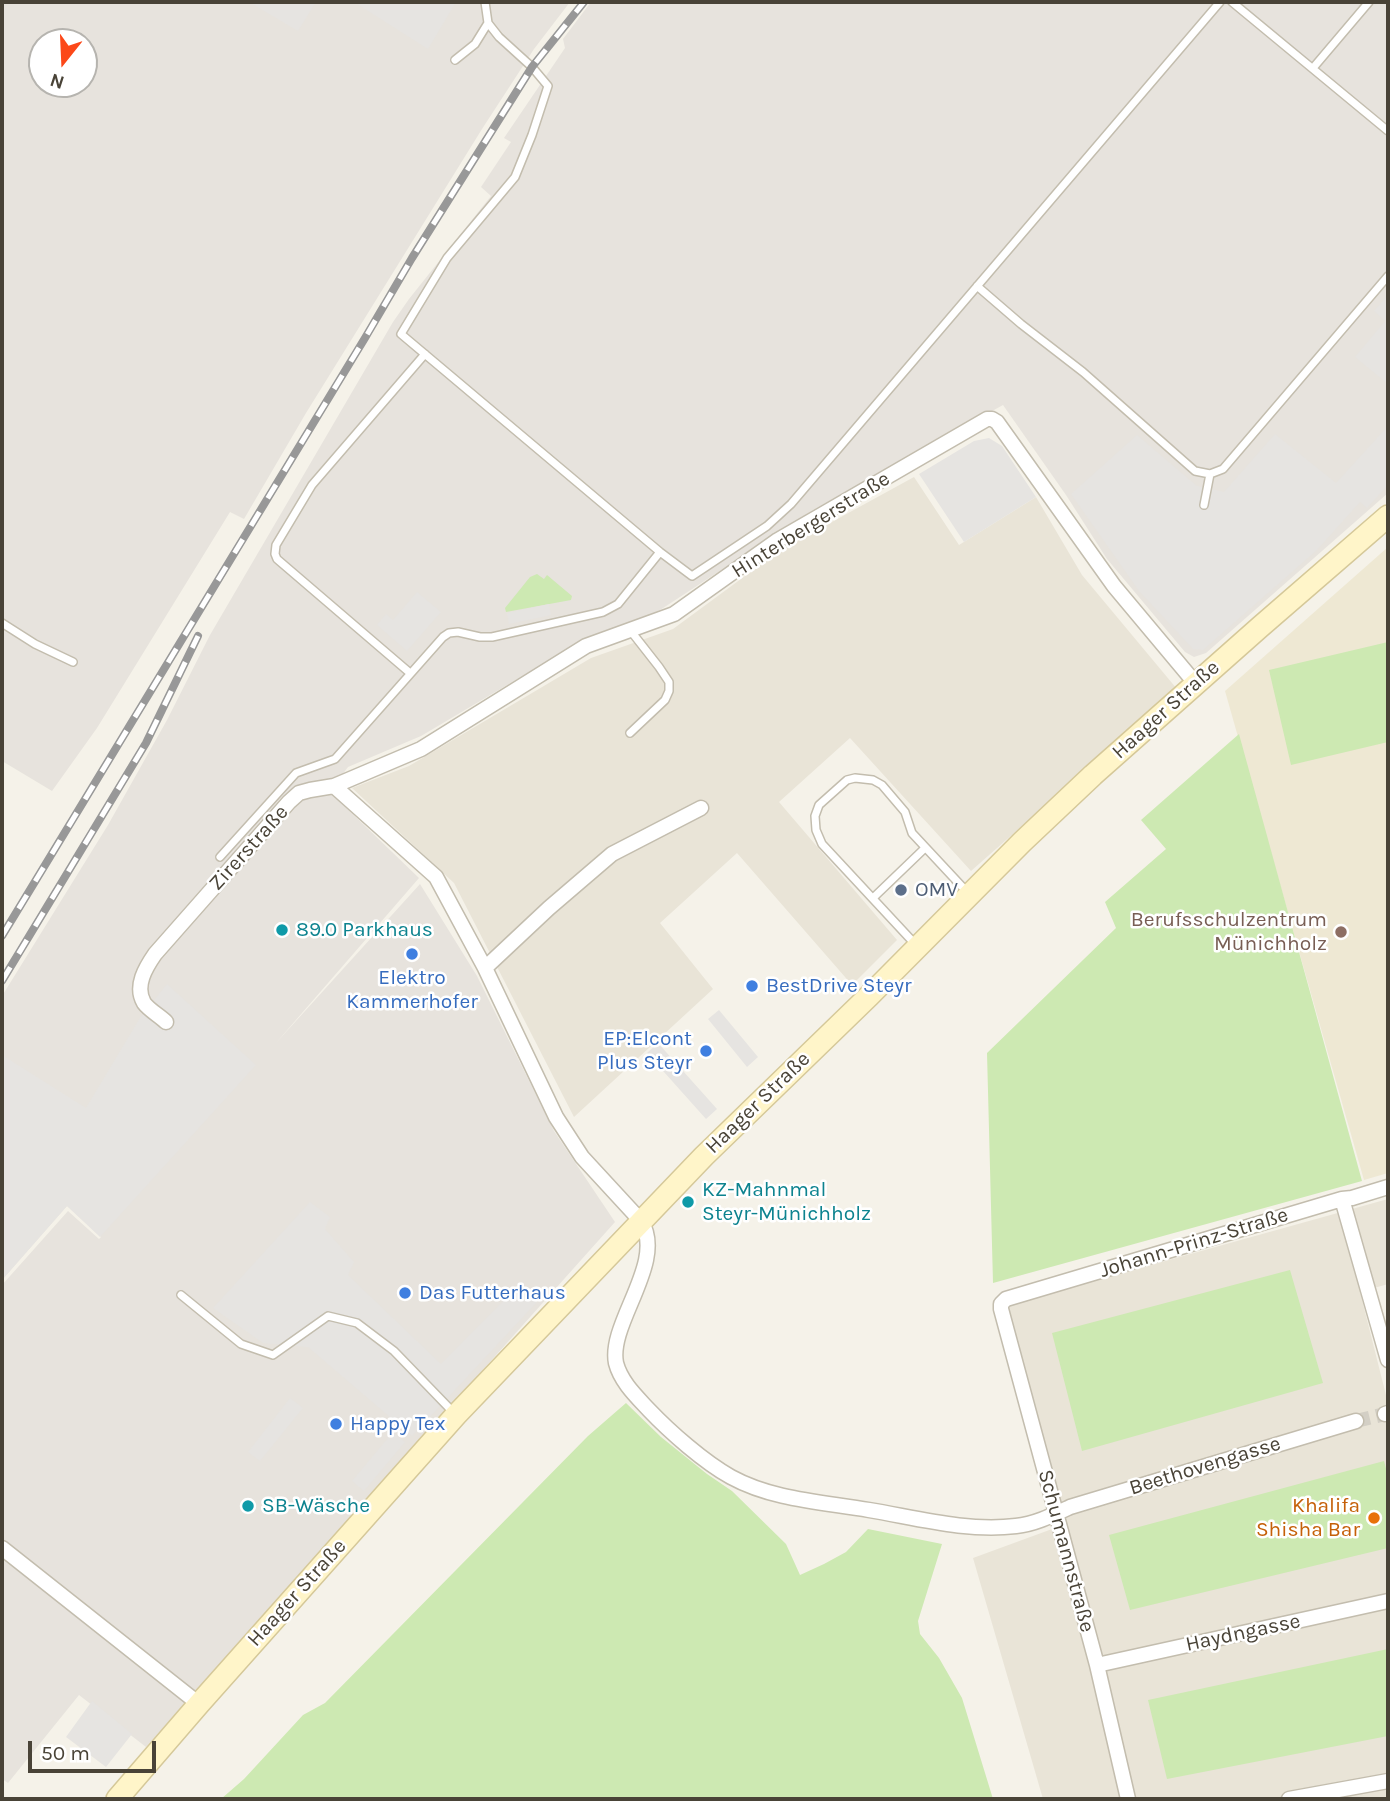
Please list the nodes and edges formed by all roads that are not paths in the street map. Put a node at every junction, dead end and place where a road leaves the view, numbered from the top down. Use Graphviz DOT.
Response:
graph roads {
  1 [pos="485,2"];
  2 [pos="1220,2"];
  3 [pos="1232,2"];
  4 [pos="1369,2"];
  5 [pos="488,23"];
  6 [pos="455,60"];
  7 [pos="1313,68"];
  8 [pos="1388,131"];
  9 [pos="1388,275"];
  10 [pos="977,286"];
  11 [pos="425,354"];
  12 [pos="1210,474"];
  13 [pos="1204,505"];
  14 [pos="1388,516"];
  15 [pos="660,552"];
  16 [pos="2,623"];
  17 [pos="631,630"];
  18 [pos="73,662"];
  19 [pos="410,673"];
  20 [pos="1196,684"];
  21 [pos="629,733"];
  22 [pos="334,786"];
  23 [pos="701,808"];
  24 [pos="925,848"];
  25 [pos="220,857"];
  26 [pos="970,895"];
  27 [pos="873,898"];
  28 [pos="918,947"];
  29 [pos="485,968"];
  30 [pos="166,1022"];
  31 [pos="1388,1187"];
  32 [pos="1342,1199"];
  33 [pos="641,1221"];
  34 [pos="181,1295"];
  35 [pos="1001,1304"];
  36 [pos="1388,1360"];
  37 [pos="456,1415"];
  38 [pos="1356,1422"];
  39 [pos="1055,1514"];
  40 [pos="2,1548"];
  41 [pos="1388,1601"];
  42 [pos="1097,1665"];
  43 [pos="199,1704"];
  44 [pos="1388,1781"];
  45 [pos="117,1799"];
  46 [pos="1128,1799"];
  47 [pos="1289,1799"];
  1 -- 5 [label="lane"];
  2 -- 10 [label="lane"];
  3 -- 7 [label="lane"];
  4 -- 7 [label="lane"];
  5 -- 6 [label="lane"];
  5 -- 11 [label="lane"];
  7 -- 8 [label="lane"];
  9 -- 12 [label="lane"];
  10 -- 12 [label="lane"];
  10 -- 15 [label="lane"];
  11 -- 15 [label="lane"];
  11 -- 19 [label="lane"];
  12 -- 13 [label="lane"];
  14 -- 20 [label="main road, Haager Straße"];
  15 -- 19 [label="lane"];
  16 -- 18 [label="lane"];
  17 -- 20 [label="street, Hinterbergerstraße"];
  17 -- 21 [label="lane"];
  17 -- 22 [label="street, Hinterbergerstraße"];
  19 -- 25 [label="lane"];
  20 -- 26 [label="main road, Haager Straße"];
  22 -- 29 [label="street"];
  22 -- 30 [label="street, Zirerstraße"];
  23 -- 29 [label="street"];
  24 -- 26 [label="lane"];
  24 -- 27 [label="lane"];
  24 -- 27 [label="lane"];
  26 -- 28 [label="main road, Haager Straße"];
  27 -- 28 [label="lane"];
  28 -- 33 [label="main road, Haager Straße"];
  29 -- 33 [label="street"];
  31 -- 32 [label="street, Johann-Prinz-Straße"];
  32 -- 35 [label="street, Johann-Prinz-Straße"];
  32 -- 36 [label="street"];
  33 -- 37 [label="main road, Haager Straße"];
  33 -- 39 [label="street, Beethovengasse"];
  34 -- 37 [label="lane"];
  35 -- 39 [label="street, Schumannstraße"];
  37 -- 43 [label="main road, Haager Straße"];
  38 -- 39 [label="street, Beethovengasse"];
  39 -- 42 [label="street, Schumannstraße"];
  40 -- 43 [label="street"];
  41 -- 42 [label="street, Haydngasse"];
  42 -- 46 [label="street, Schumannstraße"];
  43 -- 45 [label="main road, Haager Straße"];
  44 -- 47 [label="street"];
}
